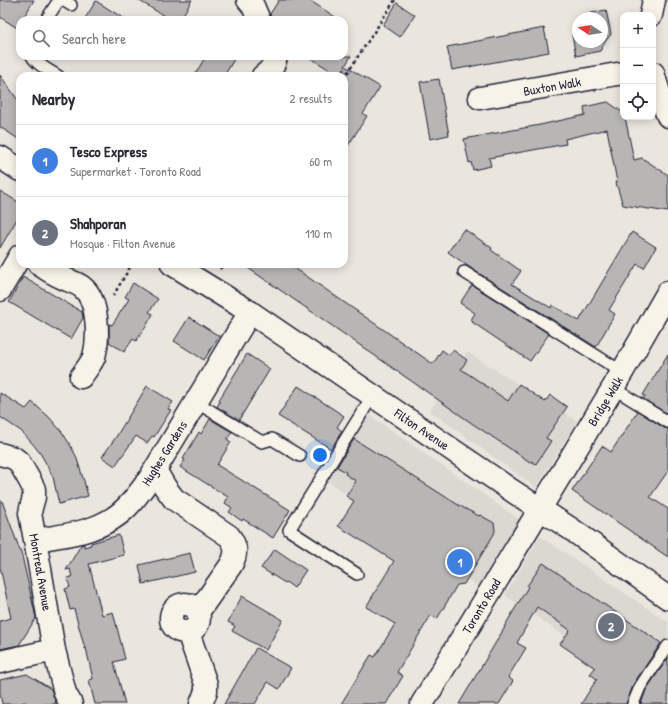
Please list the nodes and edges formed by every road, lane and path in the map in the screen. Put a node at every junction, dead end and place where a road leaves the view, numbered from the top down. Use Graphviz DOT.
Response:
graph roads {
  1 [pos="59,0"];
  2 [pos="248,0"];
  3 [pos="395,0"];
  4 [pos="654,0"];
  5 [pos="652,12"];
  6 [pos="49,16"];
  7 [pos="257,16"];
  8 [pos="35,60"];
  9 [pos="52,72"];
  10 [pos="348,72"];
  11 [pos="620,75"];
  12 [pos="656,83"];
  13 [pos="480,98"];
  14 [pos="668,116"];
  15 [pos="0,157"];
  16 [pos="16,167"];
  17 [pos="16,263"];
  18 [pos="45,268"];
  19 [pos="130,268"];
  20 [pos="178,268"];
  21 [pos="464,272"];
  22 [pos="0,290"];
  23 [pos="668,292"];
  24 [pos="250,312"];
  25 [pos="96,318"];
  26 [pos="81,378"];
  27 [pos="617,380"];
  28 [pos="373,395"];
  29 [pos="196,402"];
  30 [pos="668,422"];
  31 [pos="0,454"];
  32 [pos="300,456"];
  33 [pos="155,470"];
  34 [pos="540,509"];
  35 [pos="35,540"];
  36 [pos="357,574"];
  37 [pos="668,598"];
  38 [pos="668,646"];
  39 [pos="54,650"];
  40 [pos="0,662"];
  41 [pos="71,704"];
  42 [pos="201,704"];
  43 [pos="422,704"];
  44 [pos="633,704"];
  1 -- 6 [label="lane"];
  2 -- 7 [label="street"];
  3 -- 10 [label="path"];
  4 -- 5 [label="street"];
  8 -- 9 [label="lane"];
  11 -- 13 [label="street, Buxton Walk"];
  12 -- 14 [label="street"];
  15 -- 16 [label="street"];
  17 -- 22 [label="street"];
  18 -- 25 [label="street"];
  19 -- 25 [label="path"];
  20 -- 24 [label="street, Filton Avenue"];
  21 -- 27 [label="lane"];
  23 -- 27 [label="street, Bridge Walk"];
  24 -- 28 [label="street, Filton Avenue"];
  24 -- 29 [label="street, Hughes Gardens"];
  25 -- 26 [label="street"];
  27 -- 30 [label="lane"];
  27 -- 34 [label="street, Bridge Walk"];
  28 -- 34 [label="street, Filton Avenue"];
  28 -- 36 [label="lane"];
  29 -- 32 [label="lane"];
  29 -- 33 [label="street, Hughes Gardens"];
  31 -- 35 [label="street, Montreal Avenue"];
  33 -- 35 [label="street, Hughes Gardens"];
  33 -- 42 [label="street"];
  34 -- 37 [label="street, Filton Avenue"];
  34 -- 43 [label="street, Toronto Road"];
  35 -- 39 [label="street, Montreal Avenue"];
  38 -- 44 [label="lane"];
  39 -- 40 [label="street"];
  39 -- 41 [label="street, Montreal Avenue"];
}
